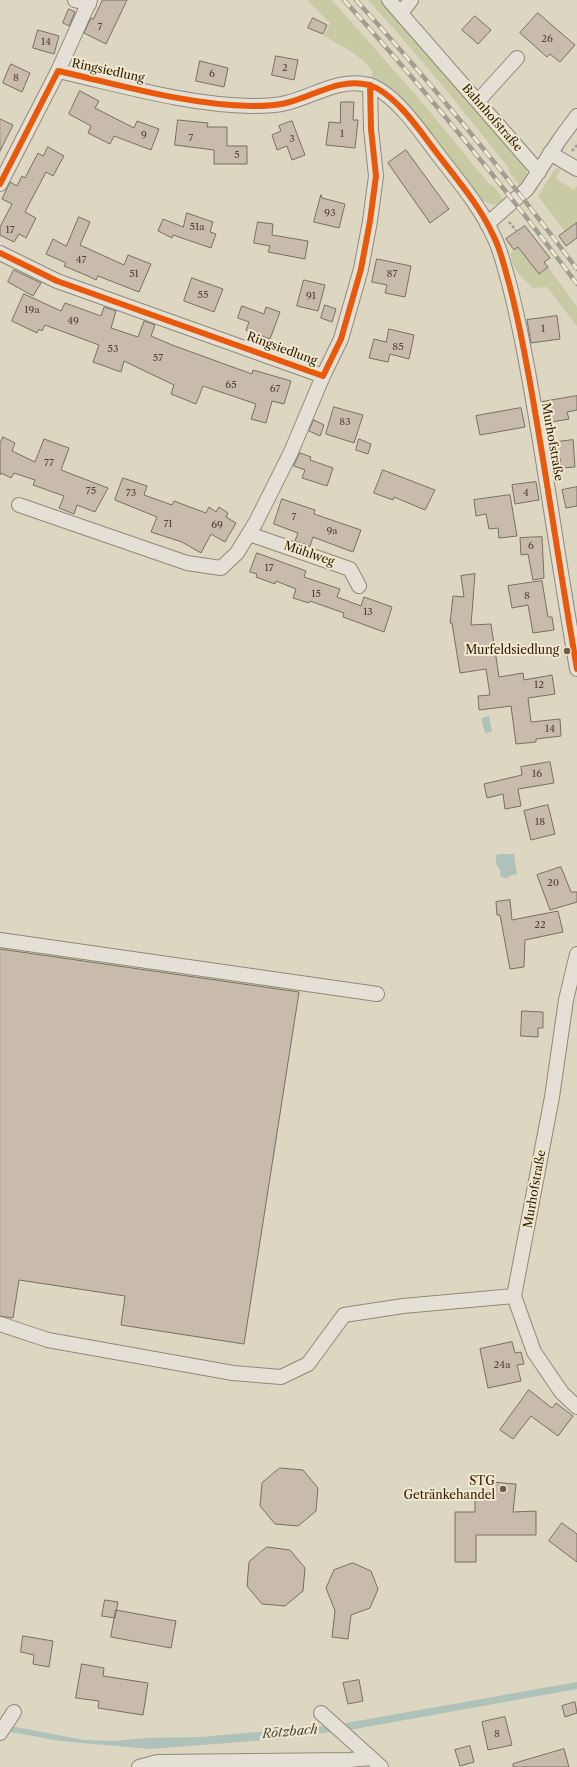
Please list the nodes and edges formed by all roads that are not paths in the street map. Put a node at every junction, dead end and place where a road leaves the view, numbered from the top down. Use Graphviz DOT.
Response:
graph roads {
  1 [pos="75,0"];
  2 [pos="389,0"];
  3 [pos="411,0"];
  4 [pos="89,2"];
  5 [pos="401,13"];
  6 [pos="517,58"];
  7 [pos="58,72"];
  8 [pos="370,85"];
  9 [pos="478,101"];
  10 [pos="577,116"];
  11 [pos="550,153"];
  12 [pos="577,169"];
  13 [pos="539,172"];
  14 [pos="0,184"];
  15 [pos="487,224"];
  16 [pos="0,253"];
  17 [pos="323,376"];
  18 [pos="19,505"];
  19 [pos="249,534"];
  20 [pos="360,586"];
  21 [pos="577,669"];
  22 [pos="0,940"];
  23 [pos="577,954"];
  24 [pos="377,994"];
  25 [pos="514,1296"];
  26 [pos="0,1324"];
  27 [pos="577,1406"];
  28 [pos="14,1712"];
  29 [pos="321,1713"];
  30 [pos="0,1733"];
  31 [pos="370,1758"];
  32 [pos="139,1767"];
  33 [pos="381,1767"];
  1 -- 4 [label="street"];
  2 -- 5 [label="street, Bahnhofstraße"];
  3 -- 5 [label="street"];
  4 -- 7 [label="street"];
  5 -- 9 [label="street, Bahnhofstraße"];
  6 -- 9 [label="street"];
  7 -- 8 [label="street, Ringsiedlung"];
  7 -- 14 [label="street, Ringsiedlung"];
  8 -- 15 [label="street, Ringsiedlung"];
  8 -- 17 [label="street, Ringsiedlung"];
  9 -- 13 [label="street, Bahnhofstraße"];
  10 -- 11 [label="street"];
  11 -- 12 [label="street"];
  11 -- 13 [label="street"];
  13 -- 15 [label="street"];
  15 -- 21 [label="street, Murhofstraße"];
  16 -- 17 [label="street, Ringsiedlung"];
  17 -- 19 [label="street, Ringsiedlung"];
  18 -- 19 [label="street, Ringsiedlung"];
  19 -- 20 [label="street, Mühlweg"];
  22 -- 24 [label="street"];
  23 -- 25 [label="street, Murhofstraße"];
  25 -- 26 [label="street"];
  25 -- 27 [label="street"];
  28 -- 30 [label="street"];
  29 -- 31 [label="street"];
  31 -- 32 [label="street"];
  31 -- 33 [label="street"];
}
